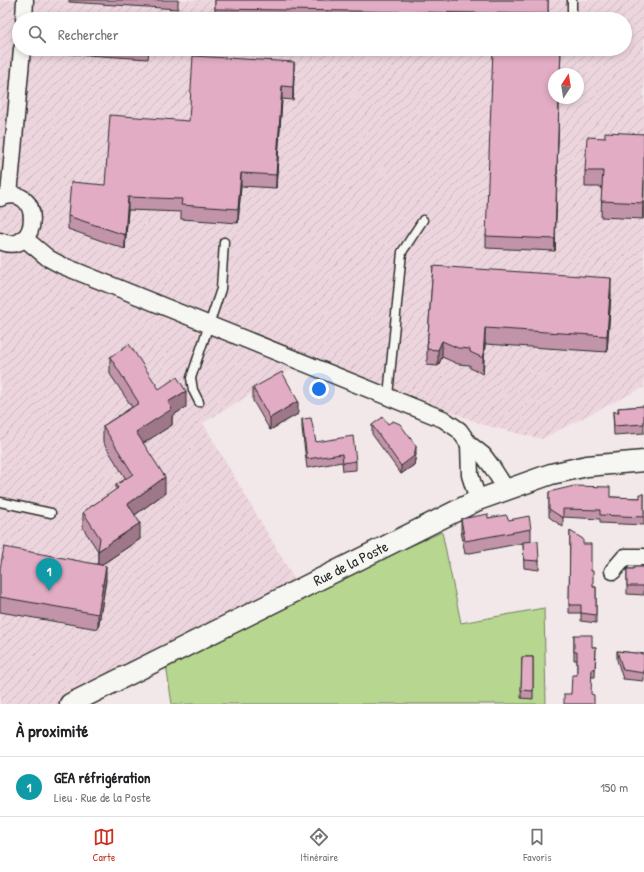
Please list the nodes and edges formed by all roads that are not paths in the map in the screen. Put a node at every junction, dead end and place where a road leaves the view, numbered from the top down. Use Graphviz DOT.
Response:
graph roads {
  1 [pos="25,0"];
  2 [pos="572,0"];
  3 [pos="24,12"];
  4 [pos="572,12"];
  5 [pos="21,56"];
  6 [pos="5,197"];
  7 [pos="423,220"];
  8 [pos="24,238"];
  9 [pos="0,241"];
  10 [pos="224,242"];
  11 [pos="210,324"];
  12 [pos="388,396"];
  13 [pos="199,402"];
  14 [pos="469,444"];
  15 [pos="644,461"];
  16 [pos="506,489"];
  17 [pos="478,500"];
  18 [pos="0,502"];
  19 [pos="51,513"];
  20 [pos="644,557"];
  21 [pos="613,571"];
  22 [pos="70,704"];
  1 -- 3 [label="street"];
  2 -- 4 [label="lane"];
  5 -- 6 [label="street"];
  6 -- 8 [label="street"];
  7 -- 12 [label="lane"];
  8 -- 9 [label="street"];
  8 -- 11 [label="street"];
  10 -- 11 [label="lane"];
  11 -- 12 [label="street"];
  11 -- 13 [label="lane"];
  12 -- 14 [label="street"];
  14 -- 16 [label="street"];
  14 -- 17 [label="street"];
  15 -- 16 [label="street, Rue de la Poste"];
  16 -- 17 [label="street, Rue de la Poste"];
  17 -- 22 [label="street, Rue de la Poste"];
  18 -- 19 [label="lane"];
  20 -- 21 [label="street"];
}
